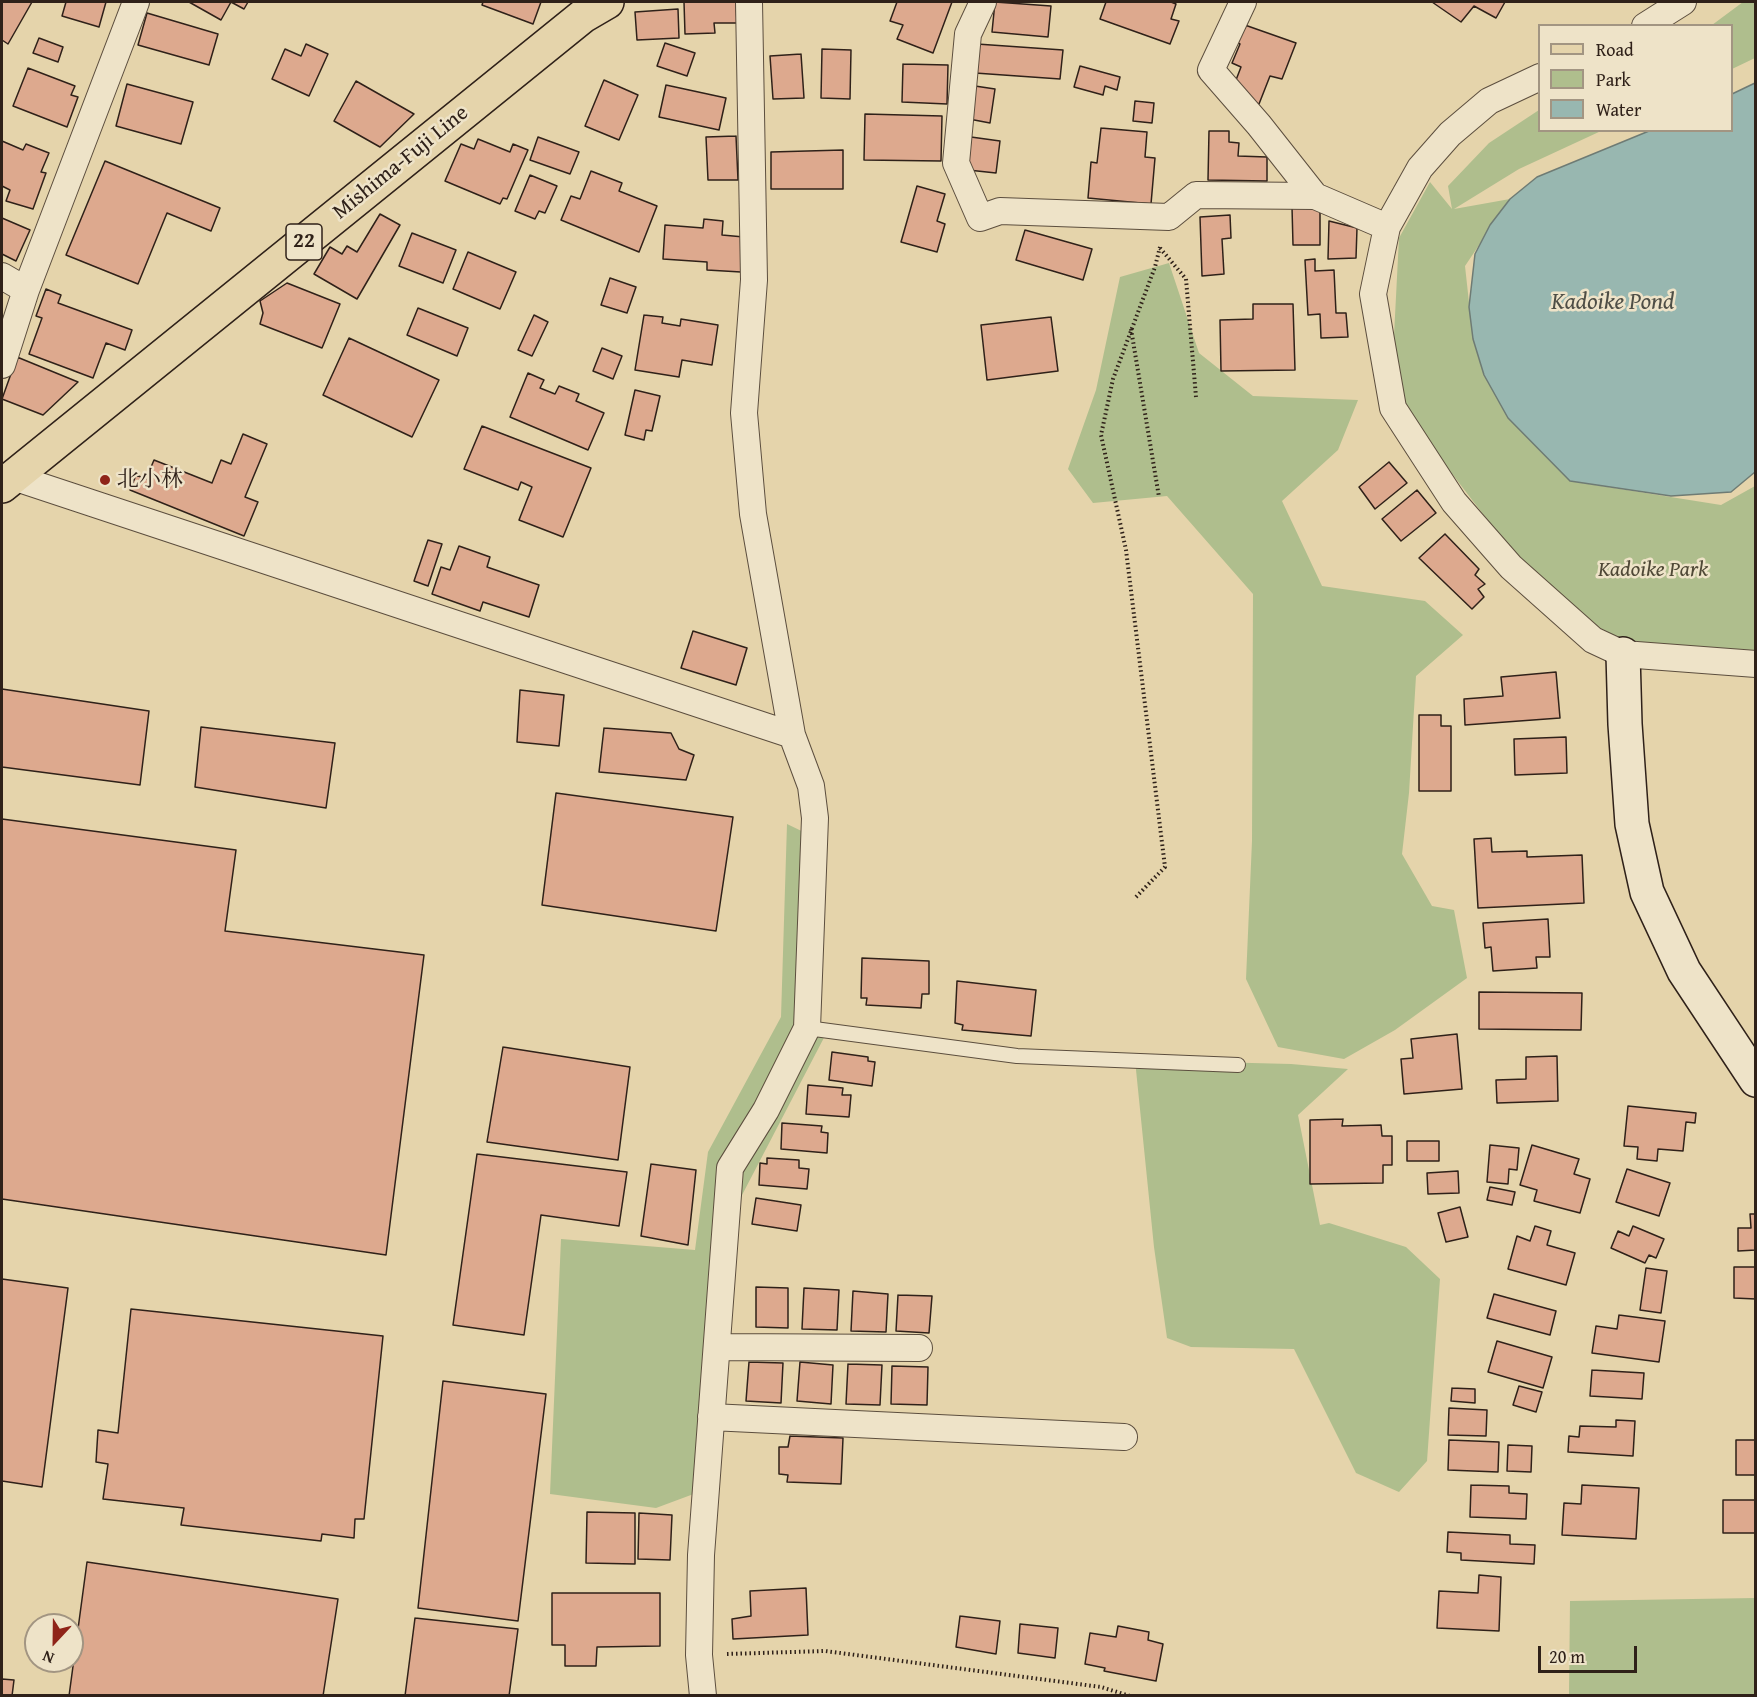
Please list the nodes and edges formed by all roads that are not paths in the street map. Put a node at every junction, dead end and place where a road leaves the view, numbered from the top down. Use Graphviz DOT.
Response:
graph roads {
  1 [pos="136,2"];
  2 [pos="608,2"];
  3 [pos="749,2"];
  4 [pos="982,2"];
  5 [pos="1243,2"];
  6 [pos="1683,2"];
  7 [pos="1648,24"];
  8 [pos="1538,77"];
  9 [pos="1315,196"];
  10 [pos="1387,227"];
  11 [pos="2,276"];
  12 [pos="26,290"];
  13 [pos="2,365"];
  14 [pos="7,481"];
  15 [pos="1623,654"];
  16 [pos="1755,664"];
  17 [pos="792,735"];
  18 [pos="807,1028"];
  19 [pos="1238,1065"];
  20 [pos="1755,1080"];
  21 [pos="717,1347"];
  22 [pos="919,1348"];
  23 [pos="711,1417"];
  24 [pos="1124,1437"];
  25 [pos="703,1695"];
  1 -- 12 [label="street"];
  2 -- 14 [label="main road, Mishima-Fuji Line / 22"];
  3 -- 17 [label="street"];
  4 -- 9 [label="street"];
  5 -- 9 [label="street"];
  6 -- 7 [label="street"];
  8 -- 10 [label="street"];
  9 -- 10 [label="street"];
  10 -- 15 [label="street"];
  11 -- 12 [label="street"];
  12 -- 13 [label="street"];
  14 -- 17 [label="street"];
  15 -- 16 [label="street"];
  15 -- 20 [label="street"];
  17 -- 18 [label="street"];
  18 -- 19 [label="lane"];
  18 -- 21 [label="street"];
  21 -- 22 [label="street"];
  21 -- 23 [label="street"];
  23 -- 24 [label="street"];
  23 -- 25 [label="street"];
}
